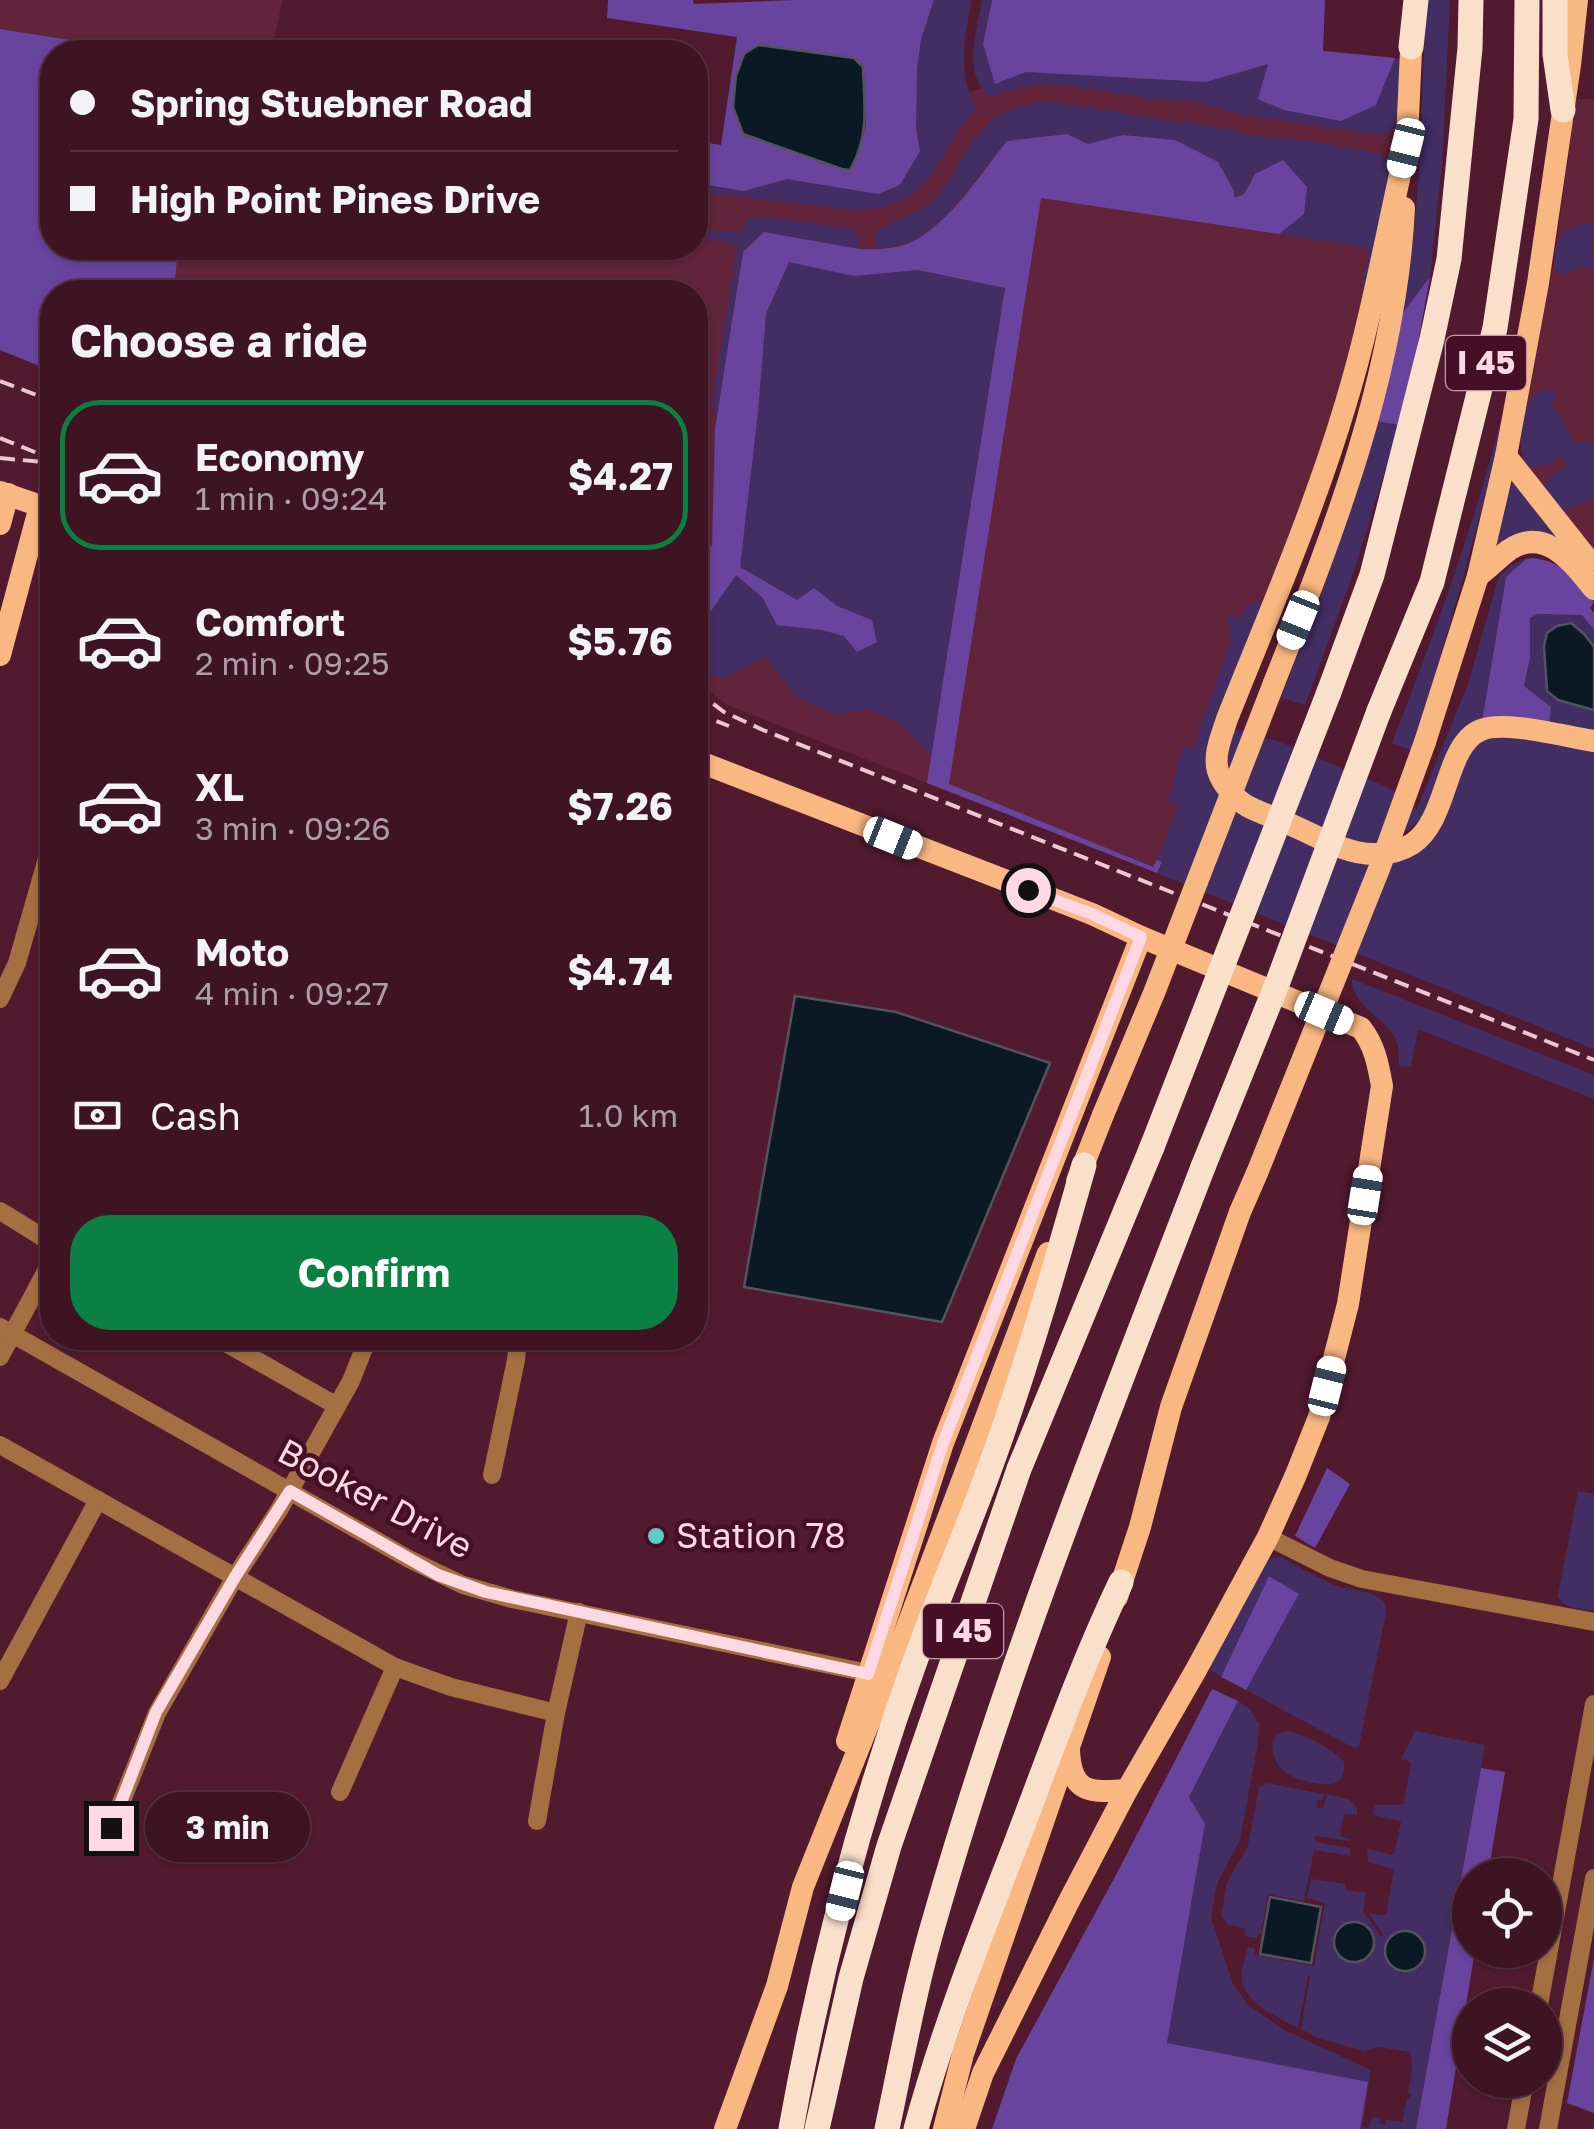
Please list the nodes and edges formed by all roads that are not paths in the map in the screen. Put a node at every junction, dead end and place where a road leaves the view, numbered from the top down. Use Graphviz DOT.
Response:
graph roads {
  1 [pos="1414,0"];
  2 [pos="1471,0"];
  3 [pos="1527,0"];
  4 [pos="1555,0"];
  5 [pos="1577,0"];
  6 [pos="1411,47"];
  7 [pos="1563,110"];
  8 [pos="1406,148"];
  9 [pos="1506,456"];
  10 [pos="4,493"];
  11 [pos="40,506"];
  12 [pos="0,524"];
  13 [pos="40,527"];
  14 [pos="1594,568"];
  15 [pos="1478,576"];
  16 [pos="1594,588"];
  17 [pos="0,655"];
  18 [pos="1594,742"];
  19 [pos="708,765"];
  20 [pos="40,883"];
  21 [pos="1141,937"];
  22 [pos="0,999"];
  23 [pos="1084,1165"];
  24 [pos="0,1211"];
  25 [pos="40,1236"];
  26 [pos="40,1279"];
  27 [pos="7,1331"];
  28 [pos="40,1350"];
  29 [pos="41,1350"];
  30 [pos="238,1350"];
  31 [pos="363,1350"];
  32 [pos="517,1350"];
  33 [pos="0,1357"];
  34 [pos="337,1406"];
  35 [pos="0,1444"];
  36 [pos="492,1475"];
  37 [pos="290,1491"];
  38 [pos="98,1500"];
  39 [pos="1268,1537"];
  40 [pos="235,1577"];
  41 [pos="1121,1582"];
  42 [pos="579,1612"];
  43 [pos="1594,1622"];
  44 [pos="394,1667"];
  45 [pos="868,1674"];
  46 [pos="0,1681"];
  47 [pos="1594,1704"];
  48 [pos="556,1713"];
  49 [pos="1069,1743"];
  50 [pos="1127,1790"];
  51 [pos="340,1792"];
  52 [pos="537,1821"];
  53 [pos="111,1828"];
  54 [pos="1594,1878"];
  55 [pos="803,1887"];
  56 [pos="1542,1988"];
  57 [pos="1521,2098"];
  58 [pos="1543,2098"];
  59 [pos="1553,2103"];
  60 [pos="725,2129"];
  61 [pos="790,2129"];
  62 [pos="817,2129"];
  63 [pos="887,2129"];
  64 [pos="916,2129"];
  65 [pos="944,2129"];
  66 [pos="964,2129"];
  67 [pos="1516,2129"];
  68 [pos="1548,2129"];
  1 -- 6 [label="highway"];
  2 -- 62 [label="highway, I 45, bridge"];
  3 -- 63 [label="highway, I 45, bridge"];
  4 -- 7 [label="highway"];
  5 -- 7 [label="main road"];
  6 -- 8 [label="main road"];
  7 -- 9 [label="main road"];
  8 -- 18 [label="main road"];
  8 -- 23 [label="main road, bridge"];
  9 -- 14 [label="main road"];
  9 -- 15 [label="main road"];
  10 -- 11 [label="main road"];
  10 -- 12 [label="main road"];
  13 -- 17 [label="main road"];
  15 -- 16 [label="main road"];
  15 -- 41 [label="main road, bridge"];
  19 -- 21 [label="main road"];
  20 -- 22 [label="street"];
  21 -- 39 [label="main road"];
  21 -- 45 [label="main road"];
  23 -- 55 [label="main road"];
  23 -- 61 [label="highway"];
  24 -- 25 [label="street"];
  26 -- 27 [label="street"];
  27 -- 28 [label="street, Booker Drive"];
  27 -- 33 [label="street"];
  29 -- 37 [label="street, Booker Drive"];
  30 -- 34 [label="street"];
  31 -- 34 [label="street"];
  32 -- 36 [label="street"];
  34 -- 37 [label="street"];
  35 -- 38 [label="street"];
  37 -- 40 [label="street"];
  37 -- 42 [label="street, Booker Drive"];
  38 -- 40 [label="street"];
  38 -- 46 [label="street"];
  39 -- 43 [label="street"];
  39 -- 50 [label="main road"];
  40 -- 44 [label="street"];
  40 -- 53 [label="street"];
  41 -- 49 [label="main road"];
  41 -- 64 [label="highway"];
  42 -- 45 [label="street, Booker Drive"];
  42 -- 48 [label="street"];
  44 -- 48 [label="street"];
  44 -- 51 [label="street"];
  45 -- 55 [label="main road"];
  47 -- 56 [label="street"];
  48 -- 52 [label="street"];
  49 -- 50 [label="main road"];
  49 -- 65 [label="main road"];
  50 -- 66 [label="main road"];
  54 -- 59 [label="street"];
  55 -- 60 [label="main road"];
  57 -- 67 [label="street"];
  58 -- 59 [label="street"];
  59 -- 68 [label="street"];
}
